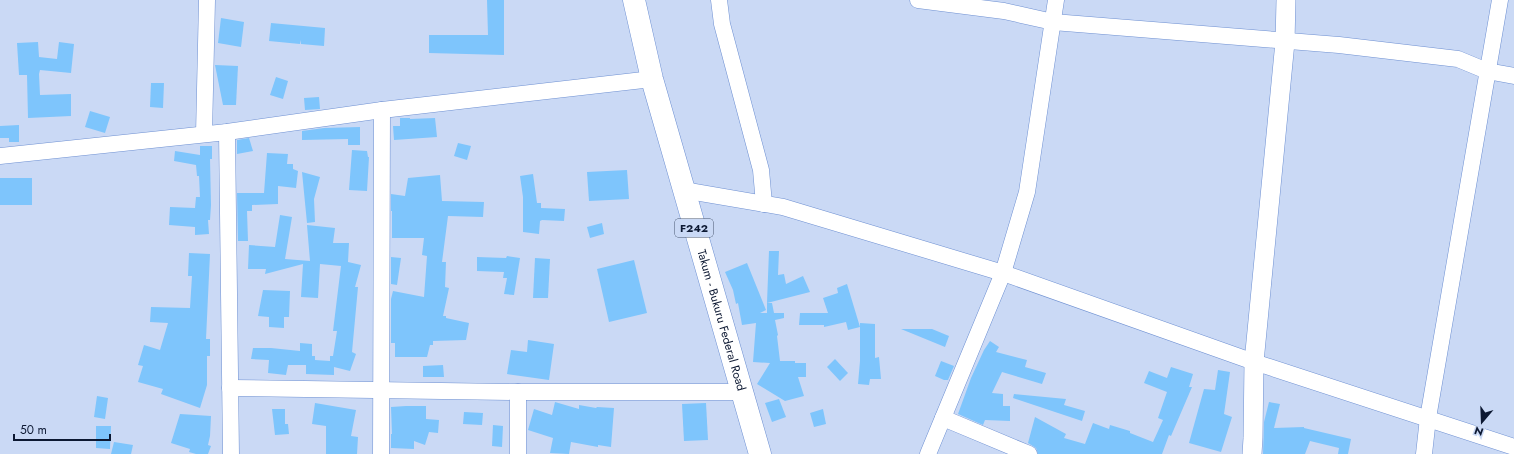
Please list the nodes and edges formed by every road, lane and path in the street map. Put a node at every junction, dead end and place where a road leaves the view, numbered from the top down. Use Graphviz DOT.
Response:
graph roads {
  1 [pos="207,0"];
  2 [pos="634,0"];
  3 [pos="719,0"];
  4 [pos="918,0"];
  5 [pos="1056,0"];
  6 [pos="1286,0"];
  7 [pos="1500,0"];
  8 [pos="1053,22"];
  9 [pos="1285,42"];
  10 [pos="1487,70"];
  11 [pos="1514,76"];
  12 [pos="652,79"];
  13 [pos="382,110"];
  14 [pos="227,132"];
  15 [pos="204,134"];
  16 [pos="0,156"];
  17 [pos="683,190"];
  18 [pos="764,204"];
  19 [pos="1003,272"];
  20 [pos="1254,362"];
  21 [pos="230,388"];
  22 [pos="382,390"];
  23 [pos="518,392"];
  24 [pos="742,392"];
  25 [pos="943,418"];
  26 [pos="1428,418"];
  27 [pos="1514,447"];
  28 [pos="231,454"];
  29 [pos="382,454"];
  30 [pos="518,454"];
  31 [pos="760,454"];
  32 [pos="928,454"];
  33 [pos="1029,454"];
  34 [pos="1252,454"];
  35 [pos="1424,454"];
  1 -- 15 [label="street"];
  2 -- 12 [label="main road, Takum - Bukuru Federal Road / F242"];
  3 -- 18 [label="street"];
  4 -- 8 [label="street"];
  5 -- 8 [label="street"];
  6 -- 9 [label="street"];
  7 -- 10 [label="street"];
  8 -- 9 [label="street"];
  8 -- 19 [label="street"];
  9 -- 10 [label="street"];
  9 -- 20 [label="street"];
  10 -- 11 [label="street"];
  10 -- 26 [label="street"];
  12 -- 13 [label="street"];
  12 -- 17 [label="main road, Takum - Bukuru Federal Road / F242"];
  13 -- 14 [label="street"];
  13 -- 22 [label="street"];
  14 -- 15 [label="street"];
  14 -- 21 [label="street"];
  15 -- 16 [label="street"];
  17 -- 18 [label="street"];
  17 -- 24 [label="main road, Takum - Bukuru Federal Road / F242"];
  18 -- 19 [label="street"];
  19 -- 20 [label="street"];
  19 -- 25 [label="street"];
  20 -- 26 [label="street"];
  20 -- 34 [label="street"];
  21 -- 22 [label="street"];
  21 -- 28 [label="street"];
  22 -- 23 [label="street"];
  22 -- 29 [label="street"];
  23 -- 24 [label="street"];
  23 -- 30 [label="street"];
  24 -- 31 [label="main road, Takum - Bukuru Federal Road / F242"];
  25 -- 32 [label="street"];
  25 -- 33 [label="street"];
  26 -- 27 [label="street"];
  26 -- 35 [label="street"];
}
